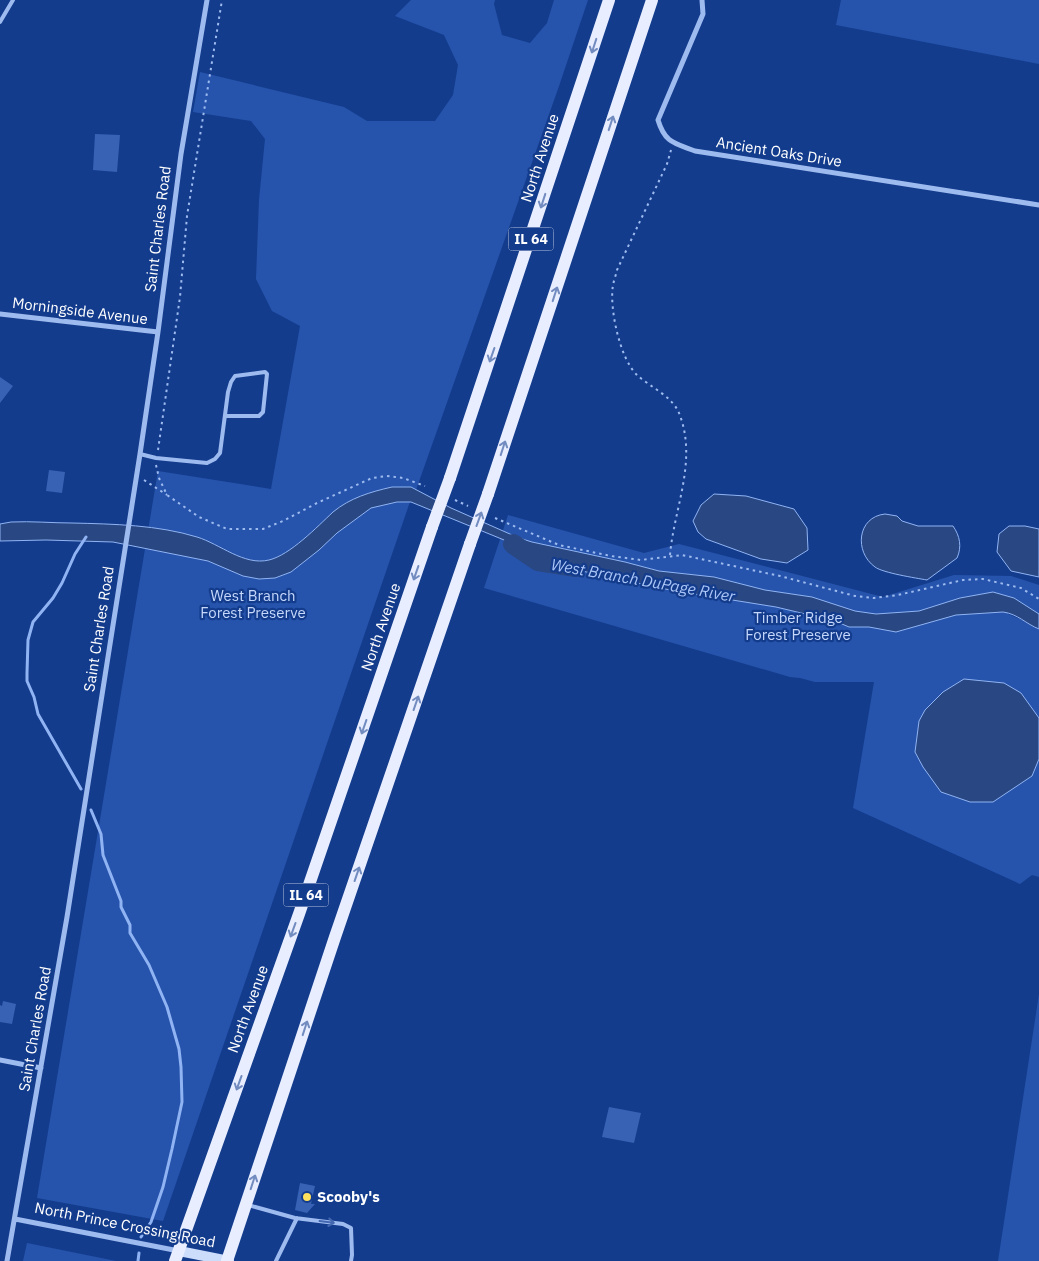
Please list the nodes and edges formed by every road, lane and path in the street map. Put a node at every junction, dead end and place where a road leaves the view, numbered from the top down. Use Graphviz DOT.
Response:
graph roads {
  1 [pos="13,0"];
  2 [pos="208,0"];
  3 [pos="222,0"];
  4 [pos="609,0"];
  5 [pos="652,0"];
  6 [pos="702,0"];
  7 [pos="0,22"];
  8 [pos="674,143"];
  9 [pos="1039,205"];
  10 [pos="0,314"];
  11 [pos="158,332"];
  12 [pos="225,416"];
  13 [pos="140,454"];
  14 [pos="156,458"];
  15 [pos="137,475"];
  16 [pos="425,486"];
  17 [pos="167,495"];
  18 [pos="451,498"];
  19 [pos="468,506"];
  20 [pos="495,518"];
  21 [pos="670,555"];
  22 [pos="1039,599"];
  23 [pos="0,1060"];
  24 [pos="41,1068"];
  25 [pos="246,1205"];
  26 [pos="15,1218"];
  27 [pos="297,1218"];
  28 [pos="177,1256"];
  29 [pos="7,1261"];
  30 [pos="227,1261"];
  31 [pos="276,1261"];
  32 [pos="351,1261"];
  1 -- 7 [label="lane"];
  2 -- 11 [label="street, Saint Charles Road"];
  3 -- 14 [label="path"];
  4 -- 28 [label="main road, North Avenue / IL 64, one-way, bridge"];
  25 -- 5 [label="main road, IL 64, one-way, bridge"];
  6 -- 8 [label="street"];
  8 -- 9 [label="street, Ancient Oaks Drive"];
  8 -- 21 [label="path"];
  10 -- 11 [label="street, Morningside Avenue"];
  11 -- 13 [label="street, Saint Charles Road"];
  12 -- 12 [label="lane"];
  12 -- 14 [label="lane"];
  13 -- 14 [label="lane"];
  13 -- 15 [label="street, Saint Charles Road"];
  14 -- 17 [label="path"];
  15 -- 17 [label="path"];
  15 -- 24 [label="street, Saint Charles Road"];
  16 -- 17 [label="path"];
  18 -- 19 [label="path"];
  20 -- 21 [label="path"];
  21 -- 22 [label="path"];
  23 -- 24 [label="street"];
  24 -- 26 [label="street, Saint Charles Road"];
  25 -- 27 [label="lane"];
  25 -- 30 [label="main road, IL 64"];
  26 -- 28 [label="street, North Prince Crossing Road"];
  26 -- 29 [label="street, Saint Charles Road"];
  27 -- 31 [label="lane"];
  27 -- 32 [label="lane, one-way"];
  28 -- 30 [label="street, North Prince Crossing Road"];
}
